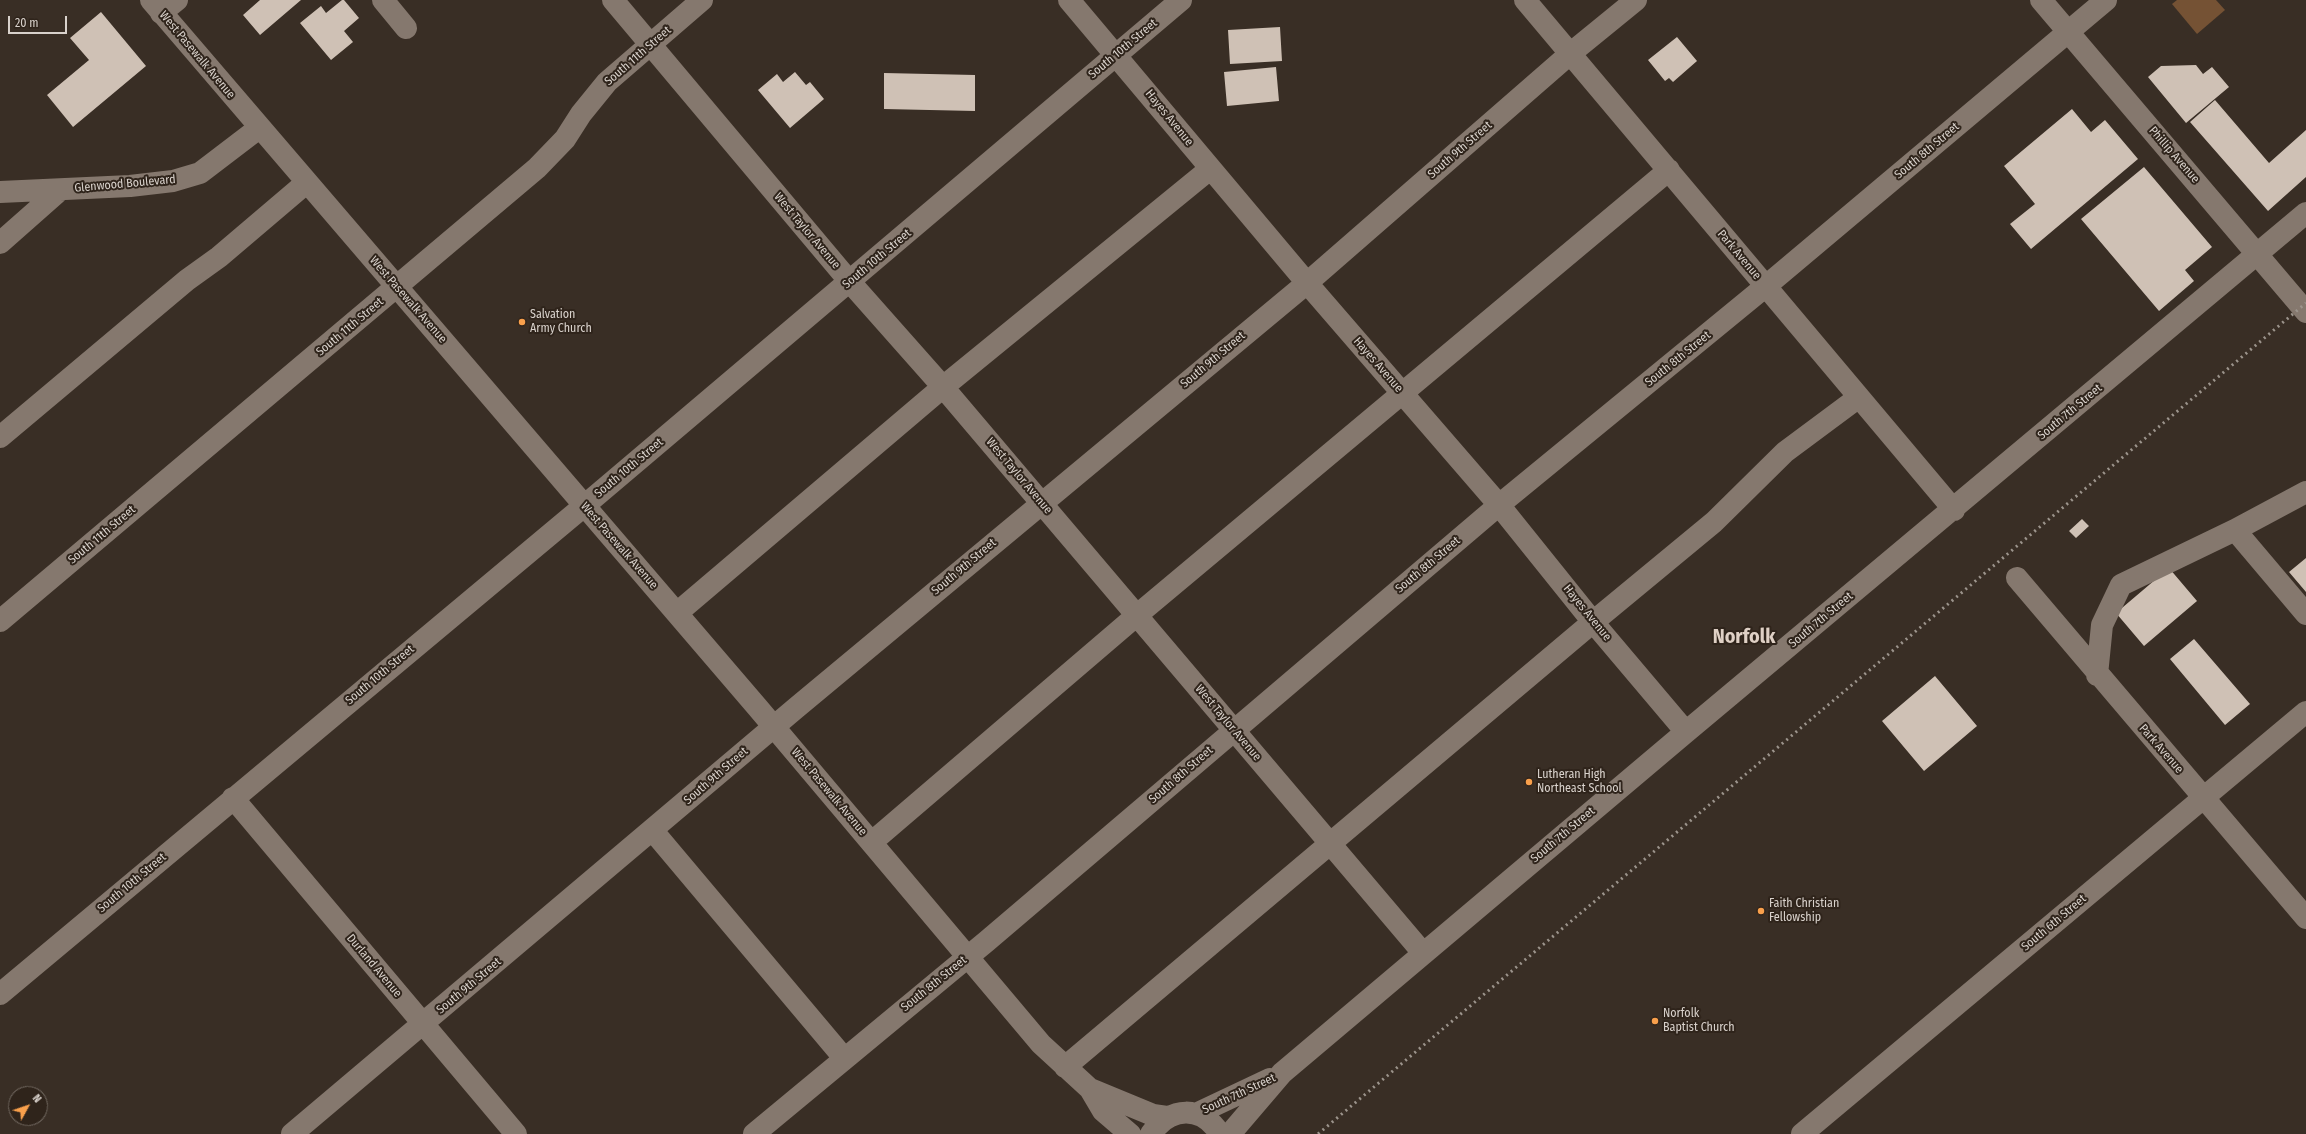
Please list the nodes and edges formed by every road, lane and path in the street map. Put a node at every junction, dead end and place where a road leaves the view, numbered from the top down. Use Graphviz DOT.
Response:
graph roads {
  1 [pos="383,0"];
  2 [pos="614,0"];
  3 [pos="702,0"];
  4 [pos="1069,0"];
  5 [pos="1181,0"];
  6 [pos="1525,0"];
  7 [pos="1636,0"];
  8 [pos="2041,0"];
  9 [pos="2106,0"];
  10 [pos="163,4"];
  11 [pos="406,28"];
  12 [pos="2068,32"];
  13 [pos="651,44"];
  14 [pos="1571,53"];
  15 [pos="1117,55"];
  16 [pos="258,128"];
  17 [pos="1210,169"];
  18 [pos="1669,170"];
  19 [pos="306,183"];
  20 [pos="60,190"];
  21 [pos="0,192"];
  22 [pos="2306,213"];
  23 [pos="0,243"];
  24 [pos="2258,254"];
  25 [pos="850,282"];
  26 [pos="1307,283"];
  27 [pos="1766,286"];
  28 [pos="397,287"];
  29 [pos="2306,312"];
  30 [pos="943,387"];
  31 [pos="1403,394"];
  32 [pos="1859,397"];
  33 [pos="0,437"];
  34 [pos="2306,492"];
  35 [pos="1041,503"];
  36 [pos="1499,505"];
  37 [pos="584,506"];
  38 [pos="1954,510"];
  39 [pos="2235,530"];
  40 [pos="2017,578"];
  41 [pos="677,613"];
  42 [pos="2306,614"];
  43 [pos="1136,616"];
  44 [pos="0,621"];
  45 [pos="1593,622"];
  46 [pos="2097,675"];
  47 [pos="2306,712"];
  48 [pos="774,727"];
  49 [pos="1233,730"];
  50 [pos="1686,732"];
  51 [pos="232,798"];
  52 [pos="2203,798"];
  53 [pos="653,831"];
  54 [pos="872,842"];
  55 [pos="1330,843"];
  56 [pos="2306,918"];
  57 [pos="1423,953"];
  58 [pos="968,956"];
  59 [pos="0,992"];
  60 [pos="423,1025"];
  61 [pos="844,1058"];
  62 [pos="1065,1067"];
  63 [pos="1282,1073"];
  64 [pos="1090,1089"];
  65 [pos="1196,1114"];
  66 [pos="1167,1117"];
  67 [pos="292,1134"];
  68 [pos="516,1134"];
  69 [pos="754,1134"];
  70 [pos="1130,1134"];
  71 [pos="1151,1134"];
  72 [pos="1220,1134"];
  73 [pos="1230,1134"];
  74 [pos="1802,1134"];
  1 -- 11 [label="street"];
  2 -- 13 [label="street, West Taylor Avenue"];
  3 -- 13 [label="street, South 11th Street"];
  4 -- 15 [label="street, Hayes Avenue"];
  5 -- 15 [label="street, South 10th Street"];
  6 -- 14 [label="street, Park Avenue"];
  7 -- 14 [label="street, South 9th Street"];
  8 -- 12 [label="street, Phillip Avenue"];
  9 -- 12 [label="street, South 8th Street"];
  10 -- 16 [label="street, West Pasewalk Avenue"];
  12 -- 24 [label="street, Phillip Avenue"];
  12 -- 27 [label="street, South 8th Street"];
  13 -- 25 [label="street, West Taylor Avenue"];
  13 -- 28 [label="street, South 11th Street"];
  14 -- 18 [label="street, Park Avenue"];
  14 -- 26 [label="street, South 9th Street"];
  15 -- 17 [label="street, Hayes Avenue"];
  15 -- 25 [label="street, South 10th Street"];
  16 -- 19 [label="street, West Pasewalk Avenue"];
  16 -- 20 [label="street, Glenwood Boulevard"];
  17 -- 26 [label="street, Hayes Avenue"];
  17 -- 30 [label="street"];
  18 -- 27 [label="street, Park Avenue"];
  18 -- 31 [label="street"];
  19 -- 28 [label="street, West Pasewalk Avenue"];
  19 -- 33 [label="street"];
  20 -- 21 [label="street, Glenwood Boulevard"];
  20 -- 23 [label="street"];
  22 -- 24 [label="street, South 7th Street"];
  24 -- 29 [label="street, Phillip Avenue"];
  24 -- 38 [label="street, South 7th Street"];
  25 -- 30 [label="street, West Taylor Avenue"];
  25 -- 37 [label="street, South 10th Street"];
  26 -- 31 [label="street, Hayes Avenue"];
  26 -- 35 [label="street, South 9th Street"];
  27 -- 32 [label="street, Park Avenue"];
  27 -- 36 [label="street, South 8th Street"];
  28 -- 37 [label="street, West Pasewalk Avenue"];
  28 -- 44 [label="street, South 11th Street"];
  30 -- 35 [label="street, West Taylor Avenue"];
  30 -- 41 [label="street"];
  31 -- 36 [label="street, Hayes Avenue"];
  31 -- 43 [label="street"];
  32 -- 38 [label="street, Park Avenue"];
  32 -- 45 [label="street"];
  34 -- 39 [label="street"];
  35 -- 43 [label="street, West Taylor Avenue"];
  35 -- 48 [label="street, South 9th Street"];
  36 -- 45 [label="street, Hayes Avenue"];
  36 -- 49 [label="street, South 8th Street"];
  37 -- 41 [label="street, West Pasewalk Avenue"];
  37 -- 51 [label="street, South 10th Street"];
  38 -- 50 [label="street, South 7th Street"];
  39 -- 42 [label="street"];
  39 -- 46 [label="street"];
  40 -- 46 [label="street, Park Avenue"];
  41 -- 48 [label="street, West Pasewalk Avenue"];
  43 -- 49 [label="street, West Taylor Avenue"];
  43 -- 54 [label="street"];
  45 -- 50 [label="street, Hayes Avenue"];
  45 -- 55 [label="street"];
  46 -- 52 [label="street, Park Avenue"];
  47 -- 52 [label="street, South 6th Street"];
  48 -- 53 [label="street, South 9th Street"];
  48 -- 54 [label="street, West Pasewalk Avenue"];
  49 -- 55 [label="street, West Taylor Avenue"];
  49 -- 58 [label="street, South 8th Street"];
  50 -- 57 [label="street, South 7th Street"];
  51 -- 59 [label="street, South 10th Street"];
  51 -- 60 [label="street, Durland Avenue"];
  52 -- 56 [label="street, Park Avenue"];
  52 -- 74 [label="street, South 6th Street"];
  53 -- 60 [label="street, South 9th Street"];
  53 -- 61 [label="street"];
  54 -- 58 [label="street, West Pasewalk Avenue"];
  55 -- 57 [label="street, West Taylor Avenue"];
  55 -- 62 [label="street"];
  57 -- 63 [label="street, South 7th Street"];
  58 -- 61 [label="street, South 8th Street"];
  58 -- 62 [label="street, West Pasewalk Avenue"];
  60 -- 67 [label="street, South 9th Street"];
  60 -- 68 [label="street, Durland Avenue"];
  61 -- 69 [label="street, South 8th Street"];
  62 -- 64 [label="street, West Pasewalk Avenue"];
  63 -- 65 [label="street, South 7th Street"];
  63 -- 73 [label="street, South 7th Street"];
  64 -- 66 [label="street, West Pasewalk Avenue"];
  64 -- 70 [label="street, West Pasewalk Avenue"];
  65 -- 66 [label="street"];
  65 -- 72 [label="street"];
  66 -- 71 [label="street"];
}
